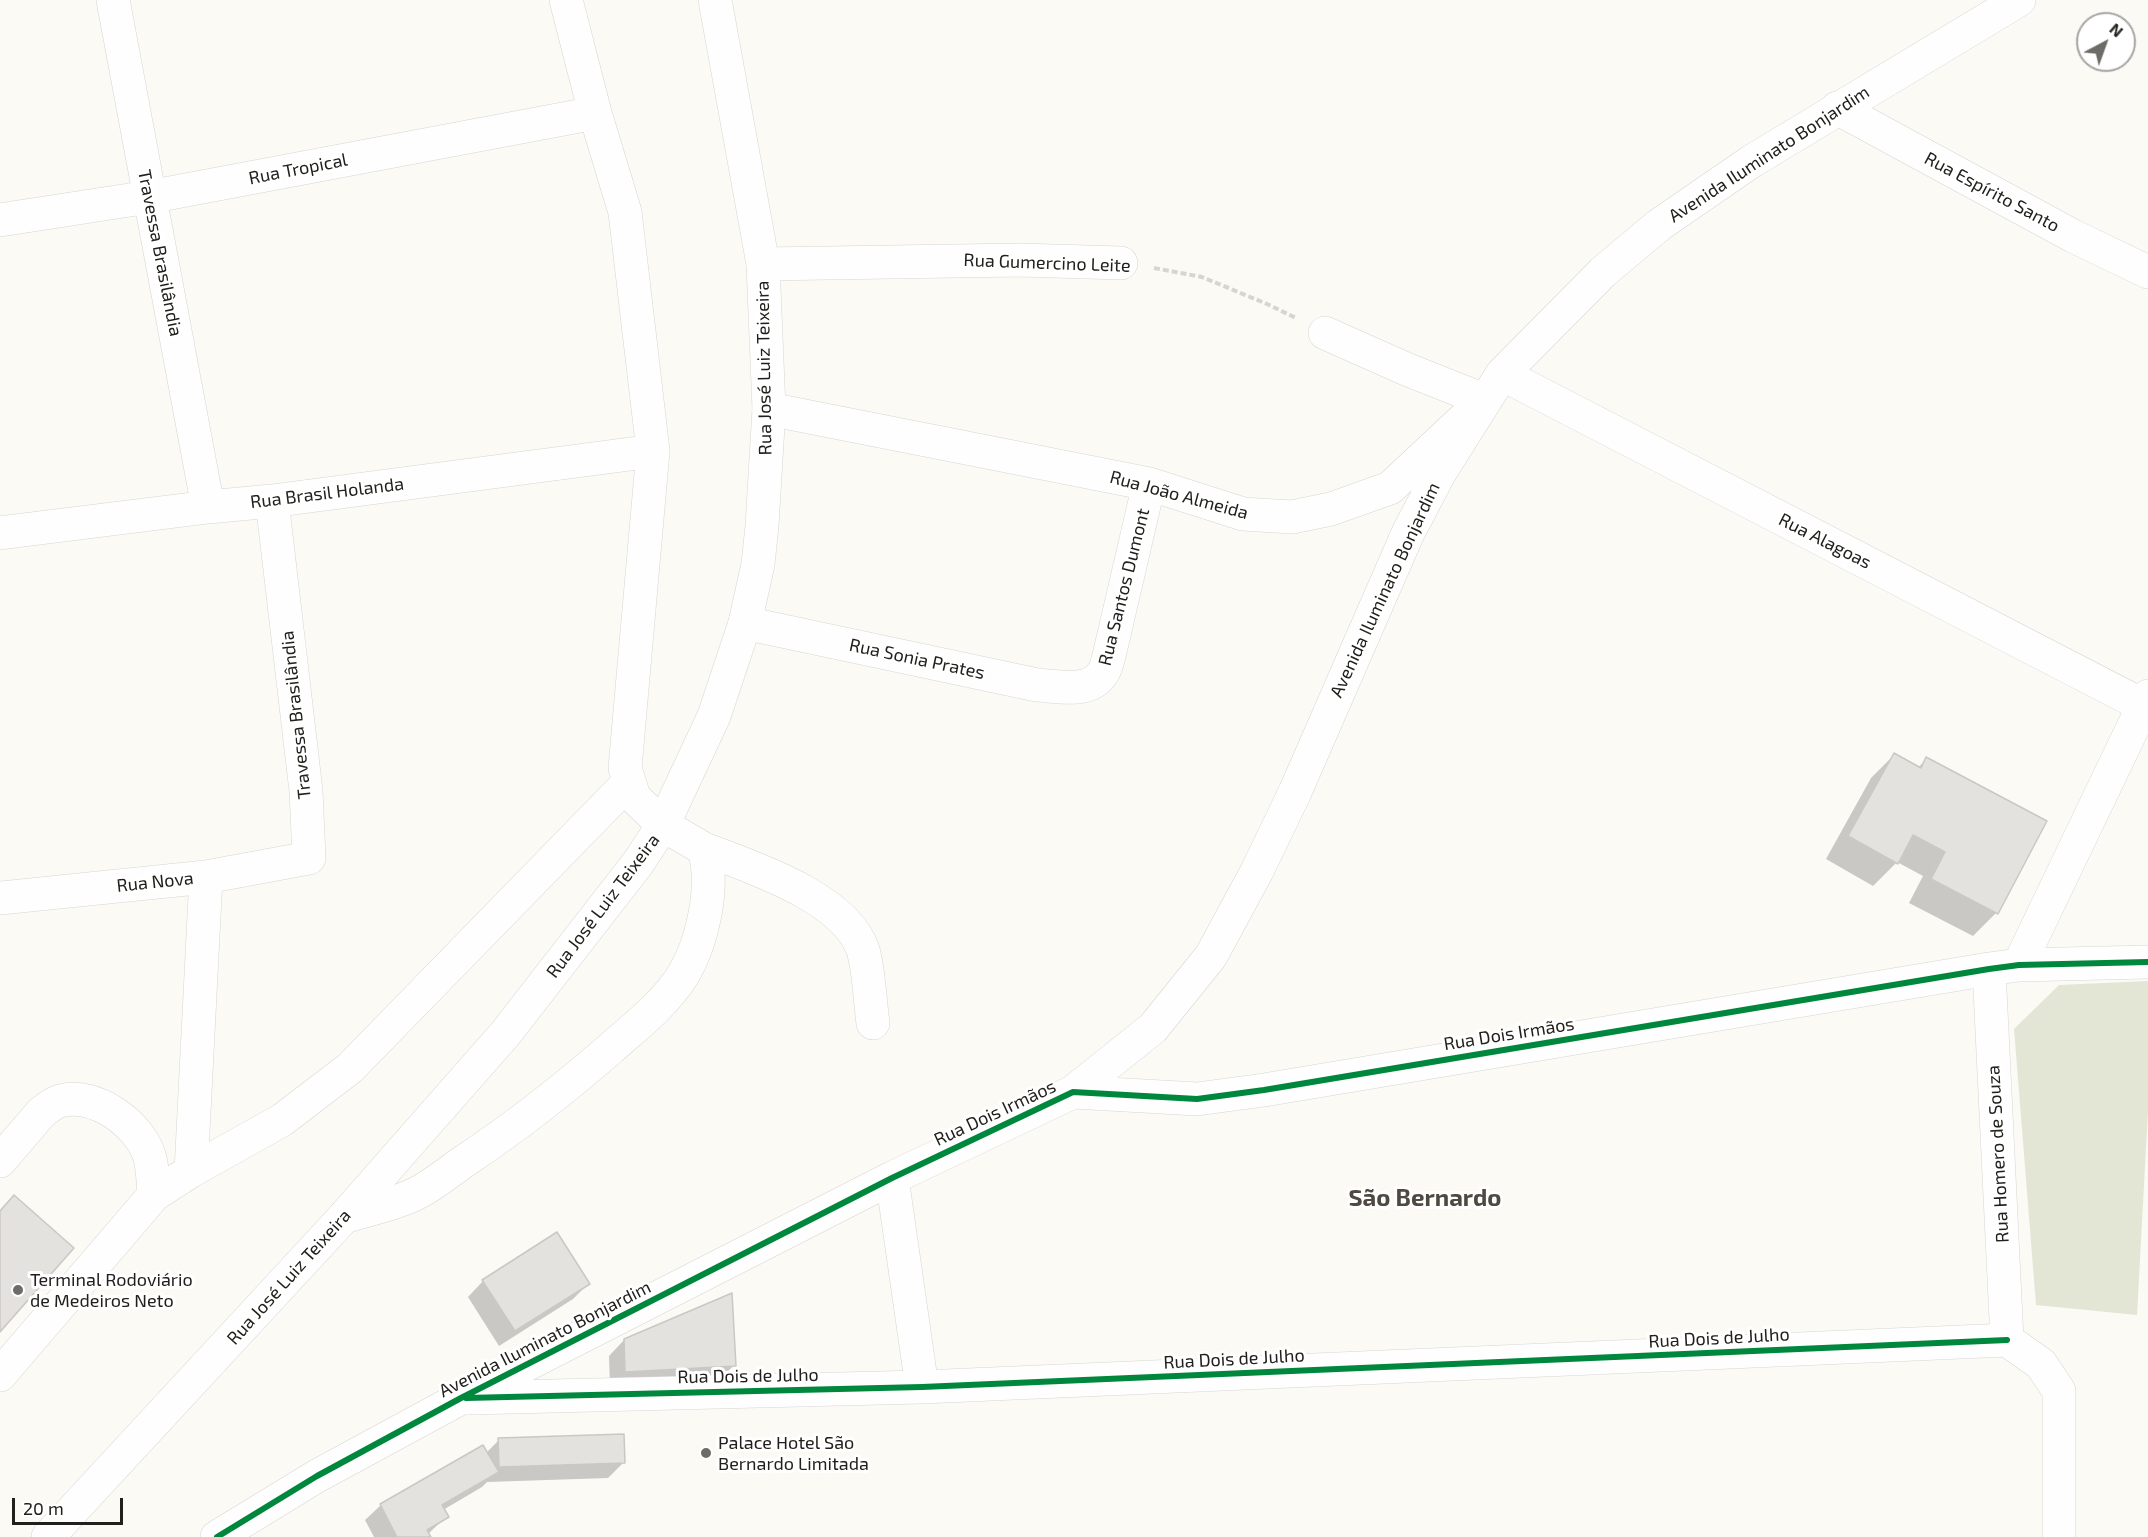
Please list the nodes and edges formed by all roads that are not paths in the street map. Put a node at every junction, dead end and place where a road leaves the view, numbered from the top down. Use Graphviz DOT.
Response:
graph roads {
  1 [pos="113,0"];
  2 [pos="566,0"];
  3 [pos="715,0"];
  4 [pos="2019,0"];
  5 [pos="1837,108"];
  6 [pos="595,113"];
  7 [pos="149,197"];
  8 [pos="0,220"];
  9 [pos="1120,263"];
  10 [pos="763,264"];
  11 [pos="2148,272"];
  12 [pos="1325,333"];
  13 [pos="1493,387"];
  14 [pos="769,409"];
  15 [pos="653,451"];
  16 [pos="1149,483"];
  17 [pos="272,501"];
  18 [pos="208,507"];
  19 [pos="0,532"];
  20 [pos="746,622"];
  21 [pos="1089,684"];
  22 [pos="2146,703"];
  23 [pos="628,783"];
  24 [pos="663,825"];
  25 [pos="704,849"];
  26 [pos="309,858"];
  27 [pos="206,877"];
  28 [pos="0,898"];
  29 [pos="2148,962"];
  30 [pos="2004,967"];
  31 [pos="873,1023"];
  32 [pos="1073,1092"];
  33 [pos="0,1161"];
  34 [pos="191,1171"];
  35 [pos="892,1178"];
  36 [pos="154,1195"];
  37 [pos="344,1217"];
  38 [pos="2007,1340"];
  39 [pos="0,1374"];
  40 [pos="922,1387"];
  41 [pos="461,1398"];
  42 [pos="48,1537"];
  43 [pos="217,1537"];
  44 [pos="2059,1537"];
  1 -- 7 [label="street, Travessa Brasilândia"];
  2 -- 6 [label="street"];
  3 -- 10 [label="street, Rua José Luiz Teixeira"];
  4 -- 5 [label="street, Avenida Iluminato Bonjardim"];
  5 -- 11 [label="street, Rua Espírito Santo"];
  5 -- 13 [label="street, Avenida Iluminato Bonjardim"];
  6 -- 7 [label="street, Rua Tropical"];
  6 -- 15 [label="street"];
  7 -- 8 [label="street, Rua Tropical"];
  7 -- 18 [label="street, Travessa Brasilândia"];
  9 -- 10 [label="street, Rua Gumercino Leite"];
  10 -- 14 [label="street, Rua José Luiz Teixeira"];
  12 -- 13 [label="street"];
  13 -- 16 [label="street, Rua João Almeida"];
  13 -- 22 [label="street, Rua Alagoas"];
  13 -- 32 [label="street, Avenida Iluminato Bonjardim"];
  14 -- 16 [label="street, Rua João Almeida"];
  14 -- 20 [label="street, Rua José Luiz Teixeira"];
  15 -- 17 [label="street, Rua Brasil Holanda"];
  15 -- 23 [label="street"];
  16 -- 21 [label="street, Rua Santos Dumont"];
  17 -- 18 [label="street, Rua Brasil Holanda"];
  17 -- 26 [label="street, Travessa Brasilândia"];
  18 -- 19 [label="street, Rua Brasil Holanda"];
  20 -- 21 [label="street, Rua Sonia Prates"];
  20 -- 24 [label="street, Rua José Luiz Teixeira"];
  22 -- 30 [label="street, Rua Homero de Souza"];
  23 -- 24 [label="street"];
  23 -- 34 [label="street"];
  24 -- 25 [label="street"];
  24 -- 37 [label="street, Rua José Luiz Teixeira"];
  25 -- 31 [label="street"];
  25 -- 37 [label="street"];
  26 -- 27 [label="street, Rua Nova"];
  27 -- 28 [label="street, Rua Nova"];
  27 -- 34 [label="street"];
  29 -- 30 [label="street, Rua Dois Irmãos"];
  30 -- 32 [label="street, Rua Dois Irmãos"];
  30 -- 38 [label="street, Rua Homero de Souza"];
  32 -- 35 [label="street, Rua Dois Irmãos"];
  33 -- 36 [label="street"];
  34 -- 36 [label="street"];
  35 -- 40 [label="street"];
  35 -- 41 [label="street, Avenida Iluminato Bonjardim"];
  36 -- 39 [label="street"];
  37 -- 42 [label="street, Rua José Luiz Teixeira"];
  38 -- 40 [label="street, Rua Dois de Julho"];
  38 -- 44 [label="street"];
  40 -- 41 [label="street, Rua Dois de Julho"];
  41 -- 43 [label="street, Avenida Iluminato Bonjardim"];
}
